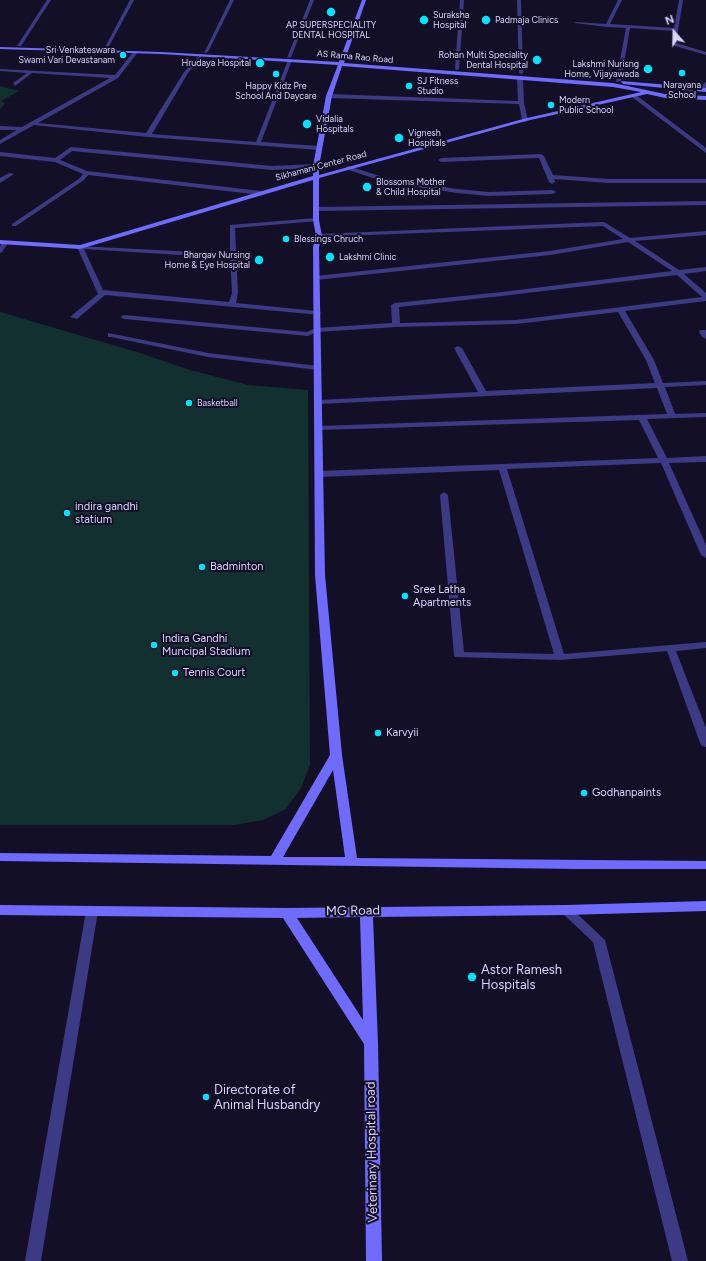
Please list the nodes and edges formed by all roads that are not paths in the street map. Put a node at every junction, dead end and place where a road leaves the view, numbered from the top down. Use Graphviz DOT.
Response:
graph roads {
  1 [pos="49,0"];
  2 [pos="132,0"];
  3 [pos="232,0"];
  4 [pos="312,0"];
  5 [pos="364,0"];
  6 [pos="462,0"];
  7 [pos="519,0"];
  8 [pos="620,0"];
  9 [pos="681,0"];
  10 [pos="576,23"];
  11 [pos="607,26"];
  12 [pos="628,28"];
  13 [pos="676,30"];
  14 [pos="0,45"];
  15 [pos="19,45"];
  16 [pos="0,48"];
  17 [pos="106,48"];
  18 [pos="136,52"];
  19 [pos="204,54"];
  20 [pos="706,54"];
  21 [pos="289,58"];
  22 [pos="341,62"];
  23 [pos="457,69"];
  24 [pos="0,70"];
  25 [pos="30,73"];
  26 [pos="520,76"];
  27 [pos="116,77"];
  28 [pos="618,81"];
  29 [pos="15,84"];
  30 [pos="651,84"];
  31 [pos="706,84"];
  32 [pos="704,90"];
  33 [pos="647,93"];
  34 [pos="329,96"];
  35 [pos="634,96"];
  36 [pos="706,98"];
  37 [pos="521,103"];
  38 [pos="525,120"];
  39 [pos="35,124"];
  40 [pos="0,128"];
  41 [pos="26,129"];
  42 [pos="148,135"];
  43 [pos="0,142"];
  44 [pos="258,143"];
  45 [pos="319,148"];
  46 [pos="706,151"];
  47 [pos="0,154"];
  48 [pos="56,160"];
  49 [pos="441,160"];
  50 [pos="316,166"];
  51 [pos="348,168"];
  52 [pos="86,173"];
  53 [pos="11,174"];
  54 [pos="316,177"];
  55 [pos="551,177"];
  56 [pos="0,181"];
  57 [pos="706,181"];
  58 [pos="553,192"];
  59 [pos="260,193"];
  60 [pos="706,203"];
  61 [pos="560,205"];
  62 [pos="317,209"];
  63 [pos="316,220"];
  64 [pos="14,224"];
  65 [pos="706,233"];
  66 [pos="319,236"];
  67 [pos="630,240"];
  68 [pos="3,242"];
  69 [pos="80,247"];
  70 [pos="0,251"];
  71 [pos="232,253"];
  72 [pos="706,269"];
  73 [pos="680,273"];
  74 [pos="316,278"];
  75 [pos="100,292"];
  76 [pos="706,298"];
  77 [pos="232,305"];
  78 [pos="621,310"];
  79 [pos="317,313"];
  80 [pos="74,317"];
  81 [pos="124,317"];
  82 [pos="396,326"];
  83 [pos="316,330"];
  84 [pos="706,332"];
  85 [pos="111,335"];
  86 [pos="706,337"];
  87 [pos="458,348"];
  88 [pos="318,368"];
  89 [pos="706,383"];
  90 [pos="660,385"];
  91 [pos="484,395"];
  92 [pos="319,402"];
  93 [pos="706,415"];
  94 [pos="672,416"];
  95 [pos="642,417"];
  96 [pos="319,428"];
  97 [pos="706,459"];
  98 [pos="664,461"];
  99 [pos="502,466"];
  100 [pos="319,474"];
  101 [pos="444,495"];
  102 [pos="706,555"];
  103 [pos="706,645"];
  104 [pos="670,647"];
  105 [pos="560,657"];
  106 [pos="706,744"];
  107 [pos="336,755"];
  108 [pos="0,857"];
  109 [pos="275,860"];
  110 [pos="352,862"];
  111 [pos="706,865"];
  112 [pos="706,906"];
  113 [pos="0,910"];
  114 [pos="566,910"];
  115 [pos="92,911"];
  116 [pos="366,911"];
  117 [pos="287,913"];
  118 [pos="371,1043"];
  119 [pos="33,1261"];
  120 [pos="374,1261"];
  121 [pos="680,1261"];
  1 -- 15 [label="street"];
  2 -- 17 [label="street"];
  3 -- 19 [label="street"];
  4 -- 21 [label="street"];
  5 -- 22 [label="street"];
  6 -- 23 [label="street"];
  7 -- 26 [label="street"];
  8 -- 11 [label="street"];
  9 -- 13 [label="street"];
  10 -- 11 [label="street"];
  11 -- 12 [label="street"];
  12 -- 13 [label="street"];
  12 -- 28 [label="street"];
  13 -- 20 [label="street"];
  14 -- 15 [label="street, AS Rama Rao Road"];
  15 -- 17 [label="street, AS Rama Rao Road"];
  16 -- 18 [label="street, AS Rama Rao Road"];
  17 -- 19 [label="street, AS Rama Rao Road"];
  18 -- 19 [label="street, AS Rama Rao Road"];
  18 -- 27 [label="street"];
  19 -- 21 [label="street, AS Rama Rao Road"];
  19 -- 42 [label="street"];
  21 -- 22 [label="street, AS Rama Rao Road"];
  21 -- 44 [label="street"];
  22 -- 23 [label="street, AS Rama Rao Road"];
  22 -- 26 [label="street, AS Rama Rao Road"];
  22 -- 34 [label="street"];
  23 -- 26 [label="street, AS Rama Rao Road"];
  24 -- 25 [label="street"];
  25 -- 27 [label="street"];
  25 -- 29 [label="street"];
  26 -- 28 [label="street, AS Rama Rao Road"];
  26 -- 33 [label="street, AS Rama Rao Road"];
  26 -- 37 [label="street"];
  27 -- 39 [label="street"];
  28 -- 30 [label="street, AS Rama Rao Road"];
  30 -- 32 [label="street, AS Rama Rao Road"];
  30 -- 33 [label="street"];
  31 -- 32 [label="street"];
  33 -- 35 [label="street, Sikhamani Center Road"];
  33 -- 36 [label="street, AS Rama Rao Road"];
  34 -- 37 [label="street"];
  34 -- 45 [label="street"];
  35 -- 38 [label="street, Sikhamani Center Road"];
  35 -- 46 [label="street"];
  37 -- 38 [label="street"];
  38 -- 51 [label="street, Sikhamani Center Road"];
  39 -- 41 [label="street"];
  39 -- 42 [label="street"];
  40 -- 41 [label="street"];
  41 -- 43 [label="street"];
  42 -- 44 [label="street"];
  44 -- 45 [label="street"];
  45 -- 50 [label="street"];
  47 -- 48 [label="street"];
  48 -- 50 [label="street"];
  48 -- 52 [label="street"];
  49 -- 55 [label="street"];
  50 -- 54 [label="street"];
  51 -- 54 [label="street, Sikhamani Center Road"];
  51 -- 58 [label="street"];
  52 -- 59 [label="street"];
  52 -- 64 [label="street"];
  53 -- 56 [label="street"];
  54 -- 59 [label="street, Sikhamani Center Road"];
  54 -- 62 [label="street"];
  55 -- 57 [label="street"];
  55 -- 58 [label="street"];
  58 -- 61 [label="street"];
  59 -- 69 [label="street, Sikhamani Center Road"];
  60 -- 61 [label="street"];
  61 -- 62 [label="street"];
  62 -- 63 [label="street"];
  63 -- 66 [label="street"];
  63 -- 71 [label="street"];
  65 -- 67 [label="street"];
  66 -- 67 [label="street"];
  66 -- 74 [label="street"];
  67 -- 73 [label="street"];
  67 -- 74 [label="street"];
  68 -- 69 [label="street, Sikhamani Center Road"];
  68 -- 70 [label="street"];
  69 -- 71 [label="street"];
  69 -- 75 [label="street"];
  71 -- 77 [label="street"];
  72 -- 73 [label="street"];
  73 -- 76 [label="street"];
  73 -- 82 [label="street"];
  74 -- 79 [label="street"];
  75 -- 77 [label="street"];
  75 -- 80 [label="street"];
  76 -- 78 [label="street"];
  77 -- 79 [label="street"];
  78 -- 82 [label="street"];
  78 -- 90 [label="street"];
  79 -- 83 [label="street"];
  81 -- 83 [label="street"];
  82 -- 83 [label="street"];
  83 -- 88 [label="street"];
  84 -- 86 [label="street"];
  85 -- 88 [label="street"];
  87 -- 91 [label="street"];
  88 -- 92 [label="street"];
  89 -- 90 [label="street"];
  90 -- 91 [label="street"];
  90 -- 94 [label="street"];
  91 -- 92 [label="street"];
  92 -- 96 [label="street"];
  93 -- 94 [label="street"];
  94 -- 95 [label="street"];
  95 -- 96 [label="street"];
  95 -- 98 [label="street"];
  96 -- 100 [label="street"];
  97 -- 98 [label="street"];
  98 -- 99 [label="street"];
  98 -- 102 [label="street"];
  99 -- 100 [label="street"];
  99 -- 105 [label="street"];
  100 -- 107 [label="street"];
  101 -- 105 [label="street"];
  103 -- 104 [label="street"];
  104 -- 105 [label="street"];
  104 -- 106 [label="street"];
  107 -- 109 [label="street"];
  107 -- 110 [label="street"];
  108 -- 109 [label="street"];
  109 -- 110 [label="street"];
  110 -- 111 [label="street"];
  112 -- 114 [label="street, MG Road"];
  113 -- 115 [label="street, MG Road"];
  114 -- 116 [label="street, MG Road"];
  114 -- 121 [label="street"];
  115 -- 117 [label="street, MG Road"];
  115 -- 119 [label="street"];
  116 -- 117 [label="street, MG Road"];
  116 -- 118 [label="street, Veterinary Hospital road"];
  117 -- 118 [label="street"];
  118 -- 120 [label="street, Veterinary Hospital road"];
}
